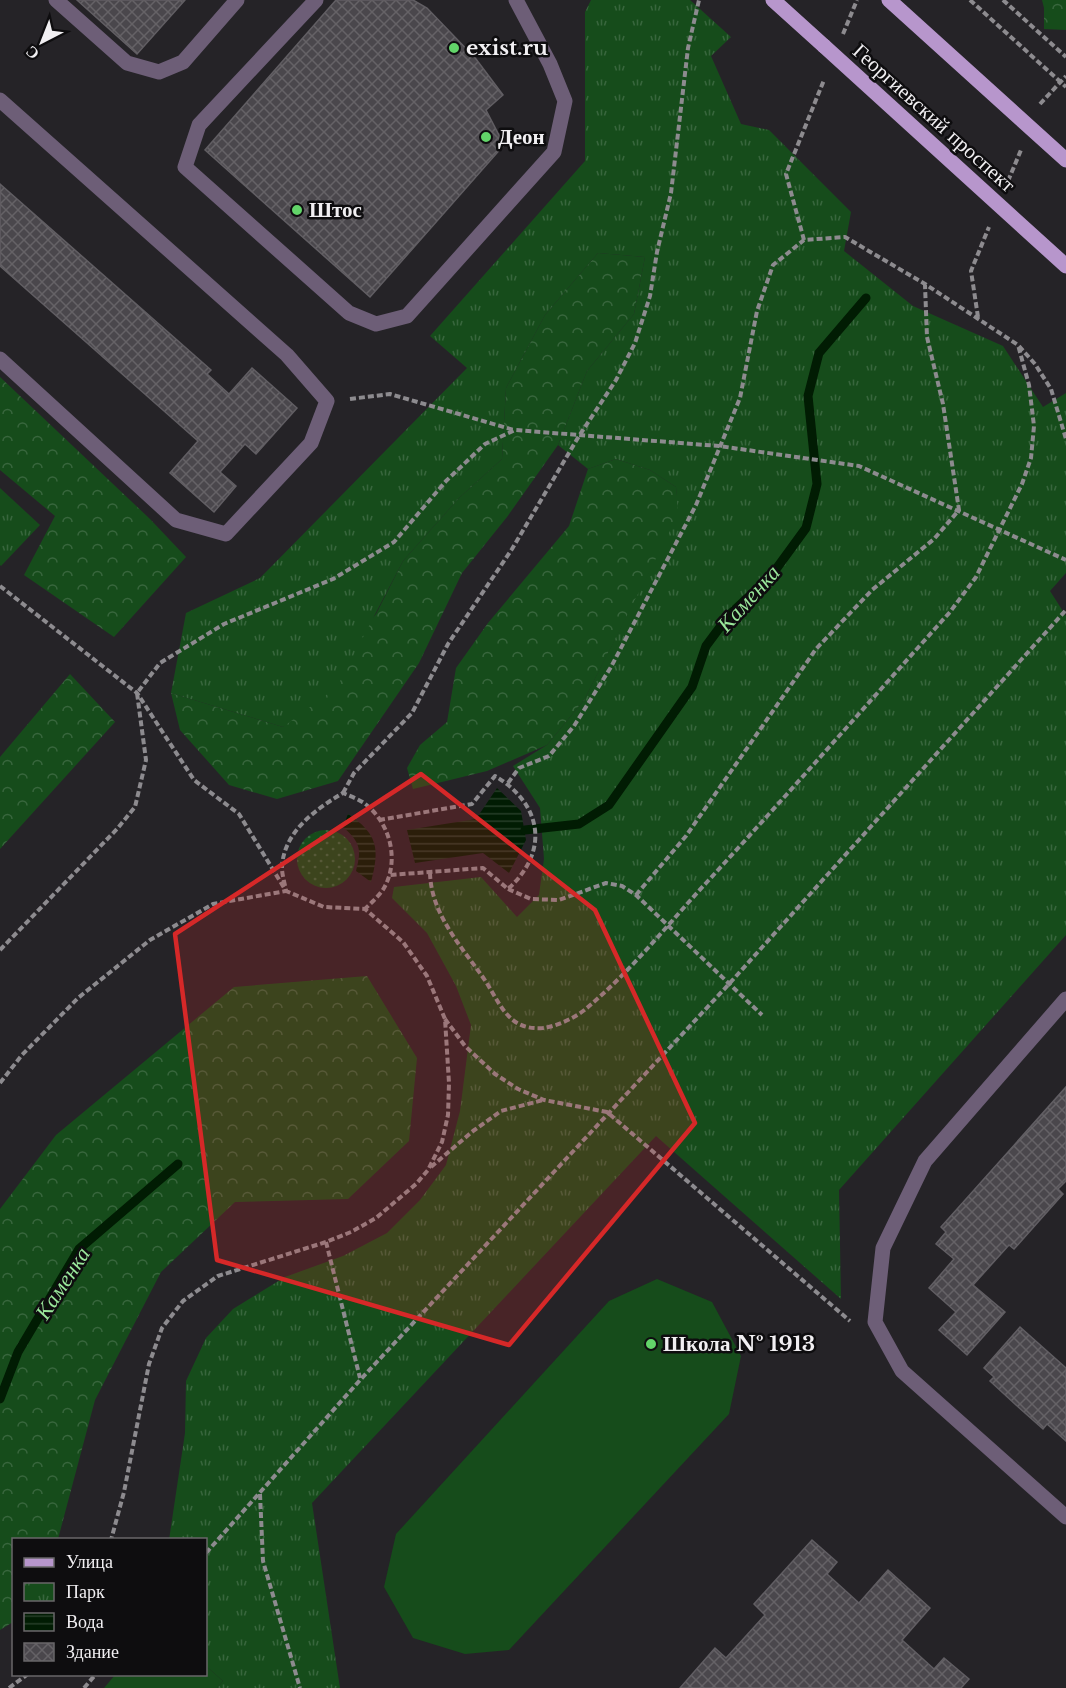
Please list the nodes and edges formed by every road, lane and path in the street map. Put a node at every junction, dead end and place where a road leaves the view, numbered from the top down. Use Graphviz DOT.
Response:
graph roads {
  1 [pos="56,0"];
  2 [pos="237,0"];
  3 [pos="316,0"];
  4 [pos="516,0"];
  5 [pos="699,0"];
  6 [pos="773,0"];
  7 [pos="857,0"];
  8 [pos="889,0"];
  9 [pos="970,0"];
  10 [pos="1003,0"];
  11 [pos="832,45"];
  12 [pos="1066,57"];
  13 [pos="826,76"];
  14 [pos="1066,87"];
  15 [pos="0,100"];
  16 [pos="1066,160"];
  17 [pos="804,240"];
  18 [pos="1066,266"];
  19 [pos="925,284"];
  20 [pos="1018,345"];
  21 [pos="0,359"];
  22 [pos="327,401"];
  23 [pos="515,430"];
  24 [pos="579,436"];
  25 [pos="1066,439"];
  26 [pos="719,446"];
  27 [pos="959,510"];
  28 [pos="999,529"];
  29 [pos="1066,560"];
  30 [pos="0,586"];
  31 [pos="1066,610"];
  32 [pos="137,693"];
  33 [pos="508,783"];
  34 [pos="343,793"];
  35 [pos="379,820"];
  36 [pos="430,873"];
  37 [pos="390,875"];
  38 [pos="508,889"];
  39 [pos="286,891"];
  40 [pos="636,895"];
  41 [pos="365,909"];
  42 [pos="667,926"];
  43 [pos="0,950"];
  44 [pos="729,984"];
  45 [pos="1066,999"];
  46 [pos="762,1015"];
  47 [pos="445,1019"];
  48 [pos="0,1083"];
  49 [pos="544,1100"];
  50 [pos="607,1112"];
  51 [pos="428,1170"];
  52 [pos="326,1242"];
  53 [pos="874,1322"];
  54 [pos="361,1379"];
  55 [pos="260,1493"];
  56 [pos="1066,1517"];
  57 [pos="111,1538"];
  58 [pos="207,1553"];
  59 [pos="26,1676"];
  60 [pos="94,1676"];
  61 [pos="12,1687"];
  62 [pos="84,1688"];
  63 [pos="300,1688"];
  1 -- 2 [label="lane"];
  3 -- 4 [label="lane"];
  5 -- 24 [label="path"];
  6 -- 11 [label="main road, Георгиевский проспект"];
  7 -- 11 [label="path"];
  8 -- 16 [label="main road, bridge"];
  9 -- 14 [label="path, bridge"];
  10 -- 12 [label="path"];
  11 -- 18 [label="main road, Георгиевский проспект, bridge"];
  13 -- 17 [label="path"];
  15 -- 22 [label="lane"];
  17 -- 19 [label="path"];
  17 -- 26 [label="path"];
  19 -- 20 [label="path"];
  19 -- 27 [label="path"];
  20 -- 25 [label="path"];
  20 -- 28 [label="path"];
  21 -- 22 [label="lane"];
  22 -- 23 [label="path"];
  23 -- 24 [label="path"];
  23 -- 32 [label="path"];
  24 -- 26 [label="path"];
  24 -- 34 [label="path"];
  26 -- 27 [label="path"];
  26 -- 33 [label="path"];
  27 -- 28 [label="path"];
  27 -- 40 [label="path"];
  28 -- 29 [label="path"];
  28 -- 42 [label="path"];
  30 -- 32 [label="path"];
  31 -- 44 [label="path"];
  32 -- 39 [label="path"];
  32 -- 43 [label="path"];
  33 -- 35 [label="path"];
  33 -- 38 [label="path"];
  34 -- 35 [label="path"];
  34 -- 39 [label="path"];
  35 -- 37 [label="path"];
  36 -- 37 [label="path"];
  36 -- 38 [label="path"];
  36 -- 42 [label="path"];
  37 -- 41 [label="path"];
  38 -- 40 [label="path"];
  39 -- 41 [label="path"];
  39 -- 48 [label="path"];
  40 -- 42 [label="path"];
  41 -- 47 [label="path"];
  42 -- 44 [label="path"];
  44 -- 46 [label="path"];
  44 -- 50 [label="path"];
  45 -- 53 [label="lane"];
  47 -- 49 [label="path"];
  47 -- 51 [label="path"];
  49 -- 50 [label="path"];
  49 -- 51 [label="path"];
  50 -- 53 [label="path"];
  50 -- 54 [label="path"];
  51 -- 52 [label="path"];
  52 -- 54 [label="path"];
  52 -- 57 [label="path"];
  53 -- 56 [label="lane"];
  54 -- 55 [label="path"];
  55 -- 58 [label="path"];
  55 -- 63 [label="path"];
  59 -- 61 [label="path"];
  60 -- 62 [label="path"];
}
